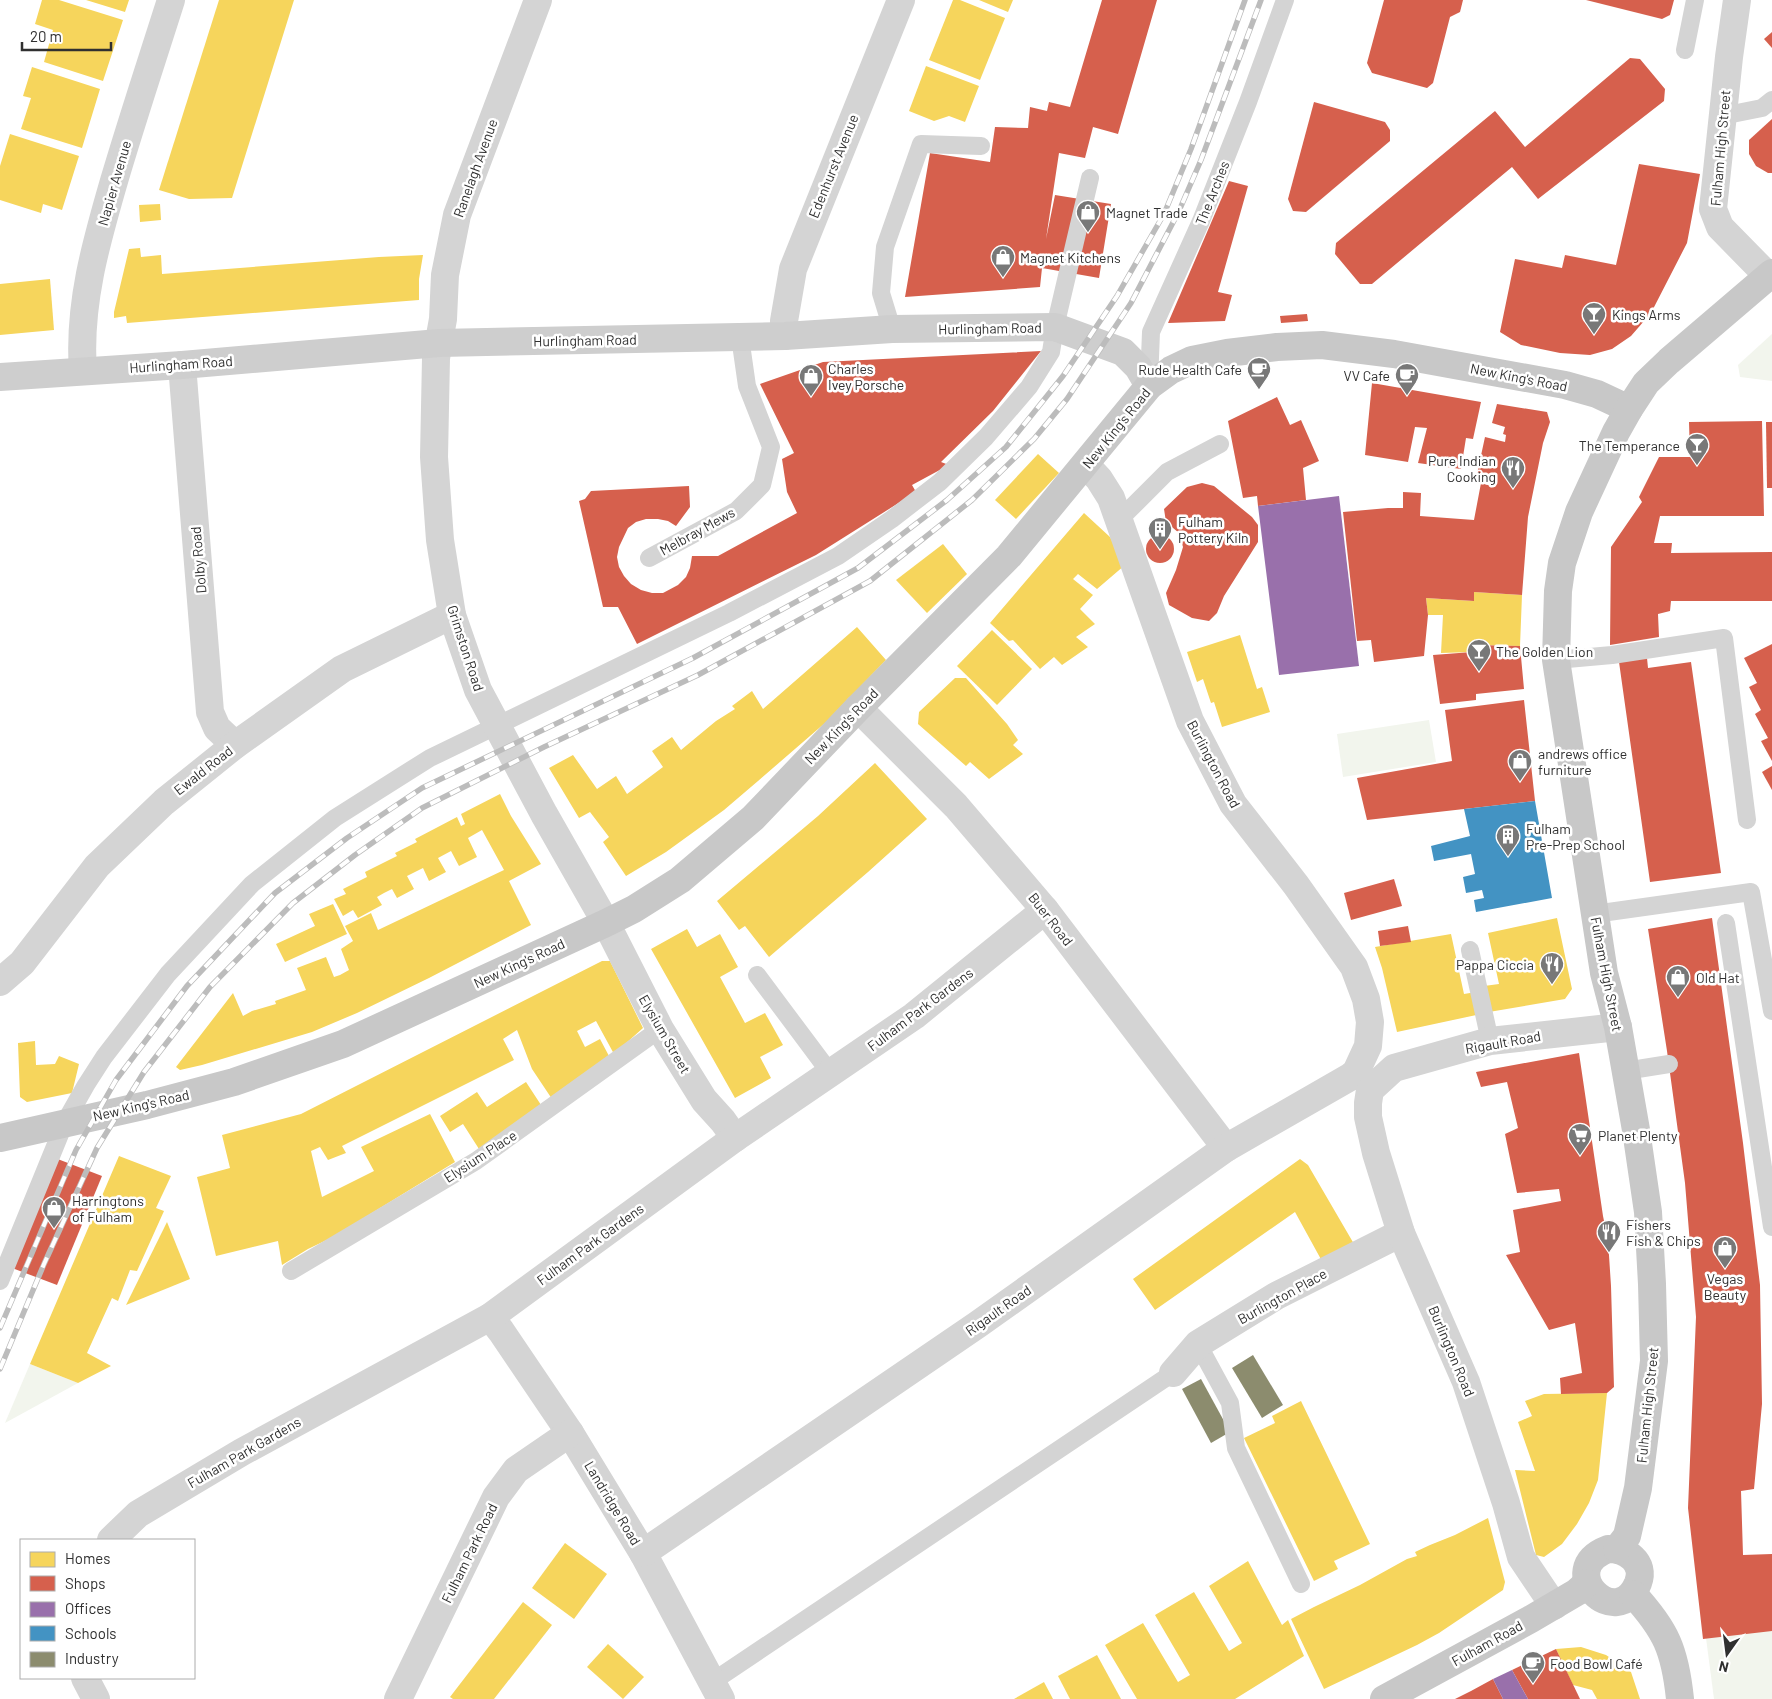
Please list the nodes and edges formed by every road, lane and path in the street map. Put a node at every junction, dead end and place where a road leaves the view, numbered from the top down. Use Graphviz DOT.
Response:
graph roads {
  1 [pos="171,0"];
  2 [pos="538,0"];
  3 [pos="900,0"];
  4 [pos="1286,0"];
  5 [pos="1695,0"];
  6 [pos="1737,0"];
  7 [pos="1685,50"];
  8 [pos="1772,100"];
  9 [pos="1722,116"];
  10 [pos="980,146"];
  11 [pos="1090,178"];
  12 [pos="1770,274"];
  13 [pos="1055,327"];
  14 [pos="892,329"];
  15 [pos="785,336"];
  16 [pos="740,337"];
  17 [pos="439,343"];
  18 [pos="182,365"];
  19 [pos="83,371"];
  20 [pos="0,377"];
  21 [pos="1149,386"];
  22 [pos="1629,409"];
  23 [pos="1220,444"];
  24 [pos="1086,465"];
  25 [pos="1119,520"];
  26 [pos="648,558"];
  27 [pos="452,615"];
  28 [pos="1556,660"];
  29 [pos="858,708"];
  30 [pos="497,725"];
  31 [pos="235,745"];
  32 [pos="1747,820"];
  33 [pos="1045,910"];
  34 [pos="1594,914"];
  35 [pos="606,923"];
  36 [pos="1726,923"];
  37 [pos="1470,950"];
  38 [pos="757,975"];
  39 [pos="0,982"];
  40 [pos="1772,1011"];
  41 [pos="1618,1027"];
  42 [pos="660,1029"];
  43 [pos="1490,1041"];
  44 [pos="1669,1064"];
  45 [pos="1625,1071"];
  46 [pos="831,1074"];
  47 [pos="1363,1081"];
  48 [pos="65,1122"];
  49 [pos="0,1138"];
  50 [pos="735,1138"];
  51 [pos="1226,1148"];
  52 [pos="1772,1227"];
  53 [pos="1401,1233"];
  54 [pos="291,1271"];
  55 [pos="0,1281"];
  56 [pos="490,1317"];
  57 [pos="1198,1344"];
  58 [pos="1173,1373"];
  59 [pos="570,1432"];
  60 [pos="112,1539"];
  61 [pos="1617,1549"];
  62 [pos="643,1553"];
  63 [pos="1587,1583"];
  64 [pos="1301,1584"];
  65 [pos="1633,1594"];
  66 [pos="1554,1606"];
  67 [pos="86,1679"];
  68 [pos="716,1690"];
  69 [pos="96,1699"];
  70 [pos="398,1699"];
  71 [pos="1384,1699"];
  72 [pos="1680,1699"];
  1 -- 19 [label="street, Napier Avenue"];
  2 -- 17 [label="street, Ranelagh Avenue"];
  3 -- 15 [label="street, Edenhurst Avenue"];
  4 -- 21 [label="lane, The Arches"];
  5 -- 7 [label="lane"];
  6 -- 9 [label="street, Fulham High Street"];
  8 -- 9 [label="lane"];
  9 -- 12 [label="street, Fulham High Street"];
  10 -- 14 [label="lane"];
  11 -- 13 [label="lane"];
  12 -- 22 [label="main road, Fulham High Street"];
  13 -- 14 [label="street, Hurlingham Road"];
  13 -- 21 [label="street, Hurlingham Road"];
  13 -- 30 [label="lane"];
  14 -- 15 [label="street, Hurlingham Road"];
  15 -- 16 [label="street, Hurlingham Road"];
  16 -- 17 [label="street, Hurlingham Road"];
  16 -- 26 [label="lane, Melbray Mews"];
  17 -- 18 [label="street, Hurlingham Road"];
  17 -- 27 [label="street, Grimston Road"];
  18 -- 19 [label="street, Hurlingham Road"];
  18 -- 31 [label="street, Dolby Road"];
  19 -- 20 [label="street, Hurlingham Road"];
  21 -- 22 [label="main road, New King's Road"];
  21 -- 24 [label="main road, New King's Road"];
  22 -- 28 [label="main road, Fulham High Street"];
  23 -- 25 [label="lane"];
  24 -- 25 [label="street, Burlington Road"];
  24 -- 29 [label="main road, New King's Road"];
  25 -- 47 [label="street, Burlington Road"];
  27 -- 30 [label="street, Grimston Road"];
  27 -- 31 [label="street, Ewald Road"];
  28 -- 32 [label="lane"];
  28 -- 34 [label="main road, Fulham High Street"];
  29 -- 33 [label="street, Buer Road"];
  29 -- 35 [label="main road, New King's Road"];
  30 -- 35 [label="street, Grimston Road"];
  30 -- 48 [label="lane"];
  31 -- 39 [label="street, Ewald Road"];
  33 -- 46 [label="street, Fulham Park Gardens"];
  33 -- 51 [label="street, Buer Road"];
  34 -- 40 [label="lane"];
  34 -- 41 [label="main road, Fulham High Street"];
  35 -- 42 [label="street, Elysium Street"];
  35 -- 48 [label="main road, New King's Road"];
  36 -- 52 [label="lane"];
  37 -- 43 [label="lane"];
  38 -- 46 [label="lane"];
  41 -- 43 [label="street, Rigault Road"];
  41 -- 45 [label="main road, Fulham High Street"];
  42 -- 50 [label="street, Elysium Street"];
  42 -- 54 [label="lane, Elysium Place"];
  43 -- 47 [label="street, Rigault Road"];
  44 -- 45 [label="lane"];
  45 -- 61 [label="main road, Fulham High Street"];
  46 -- 50 [label="street, Fulham Park Gardens"];
  47 -- 51 [label="street, Rigault Road"];
  47 -- 53 [label="street, Burlington Road"];
  48 -- 49 [label="main road, New King's Road"];
  48 -- 55 [label="lane"];
  50 -- 56 [label="street, Fulham Park Gardens"];
  51 -- 62 [label="street, Rigault Road"];
  53 -- 57 [label="street, Burlington Place"];
  53 -- 66 [label="street, Burlington Road"];
  56 -- 59 [label="street, Landridge Road"];
  56 -- 60 [label="street, Fulham Park Gardens"];
  57 -- 58 [label="street, Burlington Place"];
  57 -- 64 [label="lane"];
  58 -- 68 [label="lane"];
  59 -- 62 [label="street, Landridge Road"];
  59 -- 70 [label="street, Fulham Park Road"];
  61 -- 63 [label="main road"];
  61 -- 65 [label="main road"];
  62 -- 68 [label="street, Landridge Road"];
  63 -- 65 [label="main road"];
  63 -- 66 [label="main road, Fulham Road"];
  65 -- 72 [label="main road"];
  66 -- 71 [label="main road, Fulham Road"];
  67 -- 69 [label="street"];
}
